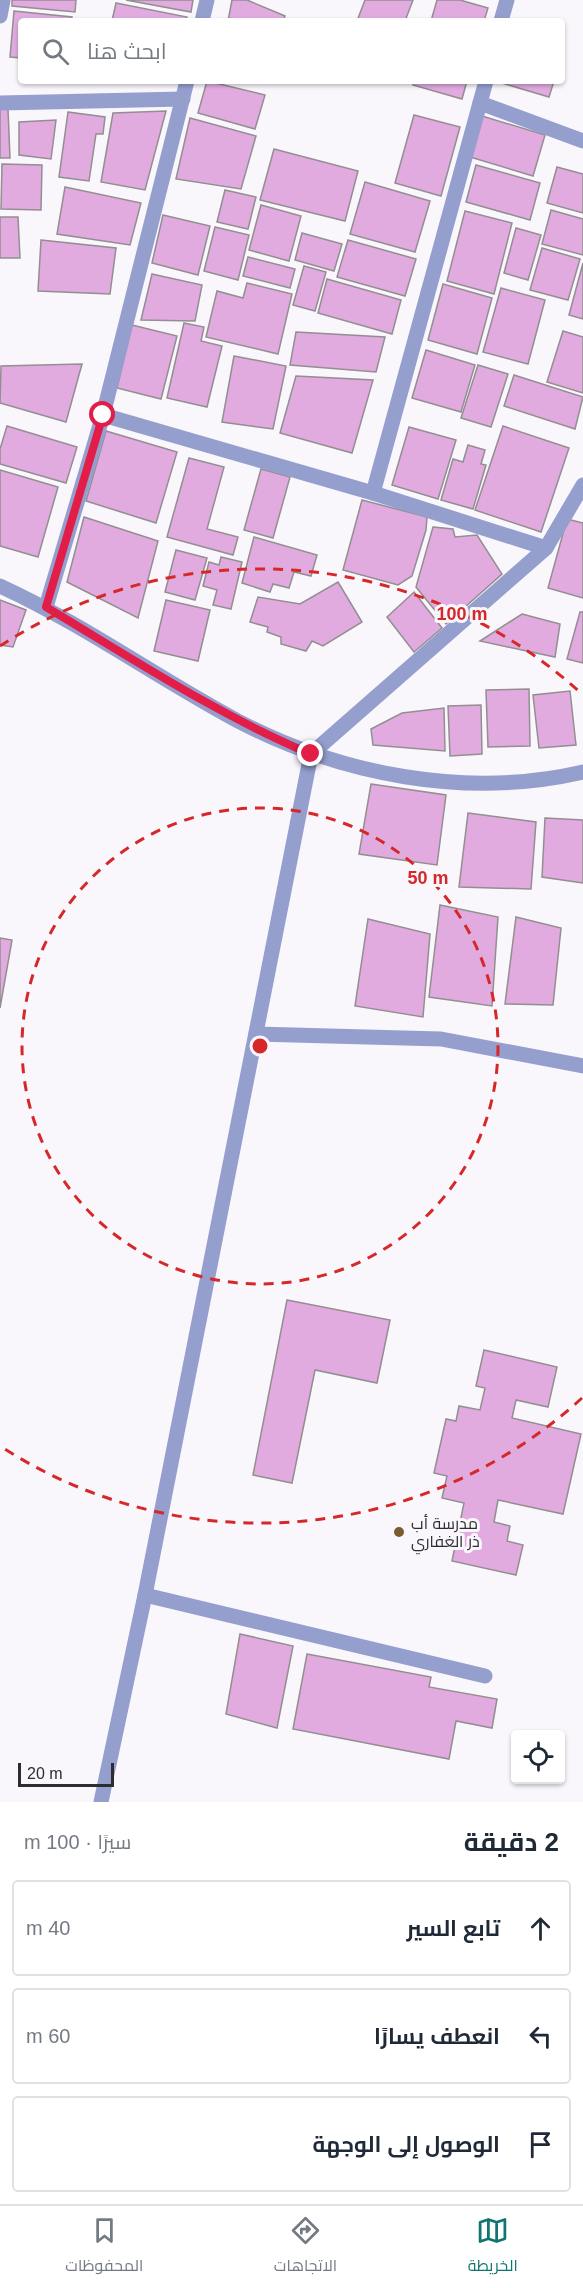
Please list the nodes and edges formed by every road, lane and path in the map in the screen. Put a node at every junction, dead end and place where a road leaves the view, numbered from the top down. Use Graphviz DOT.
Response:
graph roads {
  1 [pos="3,0"];
  2 [pos="207,0"];
  3 [pos="507,0"];
  4 [pos="0,16"];
  5 [pos="203,18"];
  6 [pos="502,18"];
  7 [pos="186,84"];
  8 [pos="485,84"];
  9 [pos="183,99"];
  10 [pos="0,103"];
  11 [pos="480,104"];
  12 [pos="583,141"];
  13 [pos="103,415"];
  14 [pos="583,485"];
  15 [pos="372,493"];
  16 [pos="546,548"];
  17 [pos="0,586"];
  18 [pos="46,607"];
  19 [pos="311,754"];
  20 [pos="583,772"];
  21 [pos="256,1034"];
  22 [pos="583,1066"];
  23 [pos="145,1595"];
  24 [pos="485,1676"];
  25 [pos="100,1802"];
  1 -- 4 [label="street"];
  2 -- 5 [label="street"];
  3 -- 6 [label="street"];
  7 -- 9 [label="street"];
  8 -- 11 [label="street"];
  9 -- 10 [label="street"];
  9 -- 13 [label="street"];
  11 -- 12 [label="street"];
  11 -- 15 [label="street"];
  13 -- 15 [label="street"];
  13 -- 18 [label="street"];
  14 -- 16 [label="street"];
  15 -- 16 [label="street"];
  16 -- 19 [label="street"];
  17 -- 18 [label="street"];
  18 -- 19 [label="street"];
  19 -- 20 [label="street"];
  19 -- 21 [label="street"];
  21 -- 22 [label="street"];
  21 -- 23 [label="street"];
  23 -- 24 [label="street"];
  23 -- 25 [label="street"];
}
